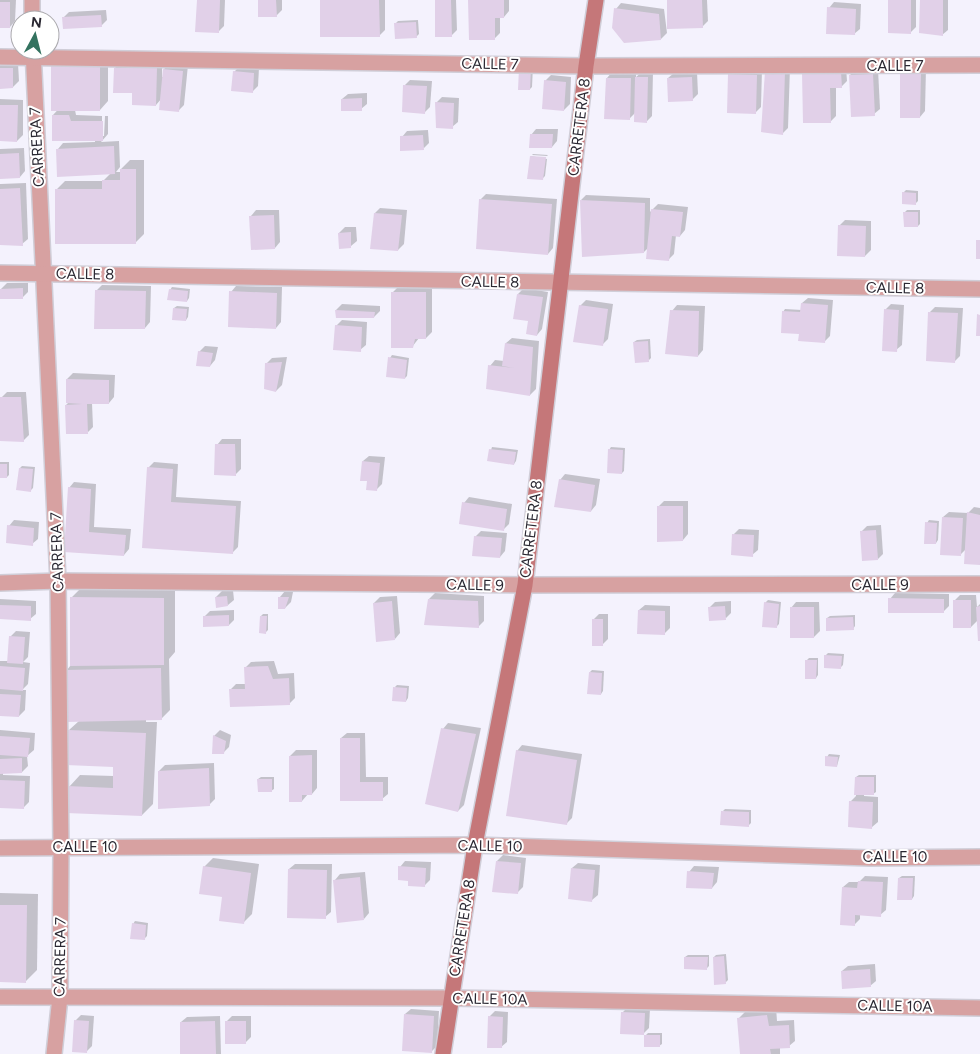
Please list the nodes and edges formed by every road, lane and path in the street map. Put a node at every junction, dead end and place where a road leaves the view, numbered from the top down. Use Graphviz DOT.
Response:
graph roads {
  1 [pos="596,0"];
  2 [pos="60,55"];
  3 [pos="33,60"];
  4 [pos="586,66"];
  5 [pos="980,66"];
  6 [pos="0,273"];
  7 [pos="44,273"];
  8 [pos="560,284"];
  9 [pos="980,289"];
  10 [pos="58,581"];
  11 [pos="0,583"];
  12 [pos="980,584"];
  13 [pos="524,585"];
  14 [pos="474,845"];
  15 [pos="0,848"];
  16 [pos="61,848"];
  17 [pos="980,857"];
  18 [pos="0,997"];
  19 [pos="60,997"];
  20 [pos="451,998"];
  21 [pos="980,1008"];
  22 [pos="54,1054"];
  23 [pos="443,1054"];
  1 -- 4 [label="street, CARRETERA 8"];
  2 -- 4 [label="street, CALLE 7"];
  3 -- 7 [label="street, CARRERA 7"];
  4 -- 5 [label="street, CALLE 7"];
  4 -- 8 [label="street, CARRETERA 8"];
  6 -- 7 [label="street, CALLE 8"];
  7 -- 8 [label="street, CALLE 8"];
  7 -- 10 [label="street, CARRERA 7"];
  8 -- 9 [label="street, CALLE 8"];
  8 -- 13 [label="street, CARRETERA 8"];
  10 -- 11 [label="street, CALLE 9"];
  10 -- 13 [label="street, CALLE 9"];
  10 -- 16 [label="street, CARRERA 7"];
  12 -- 13 [label="street, CALLE 9"];
  13 -- 14 [label="street, CARRETERA 8"];
  14 -- 16 [label="street, CALLE 10"];
  14 -- 17 [label="street, CALLE 10"];
  14 -- 20 [label="street, CARRETERA 8"];
  15 -- 16 [label="street, CALLE 10"];
  16 -- 19 [label="street, CARRERA 7"];
  18 -- 19 [label="street, CALLE 10A"];
  19 -- 20 [label="street, CALLE 10A"];
  19 -- 22 [label="street, CARRERA 7"];
  20 -- 21 [label="street, CALLE 10A"];
  20 -- 23 [label="street, CARRETERA 8"];
}
